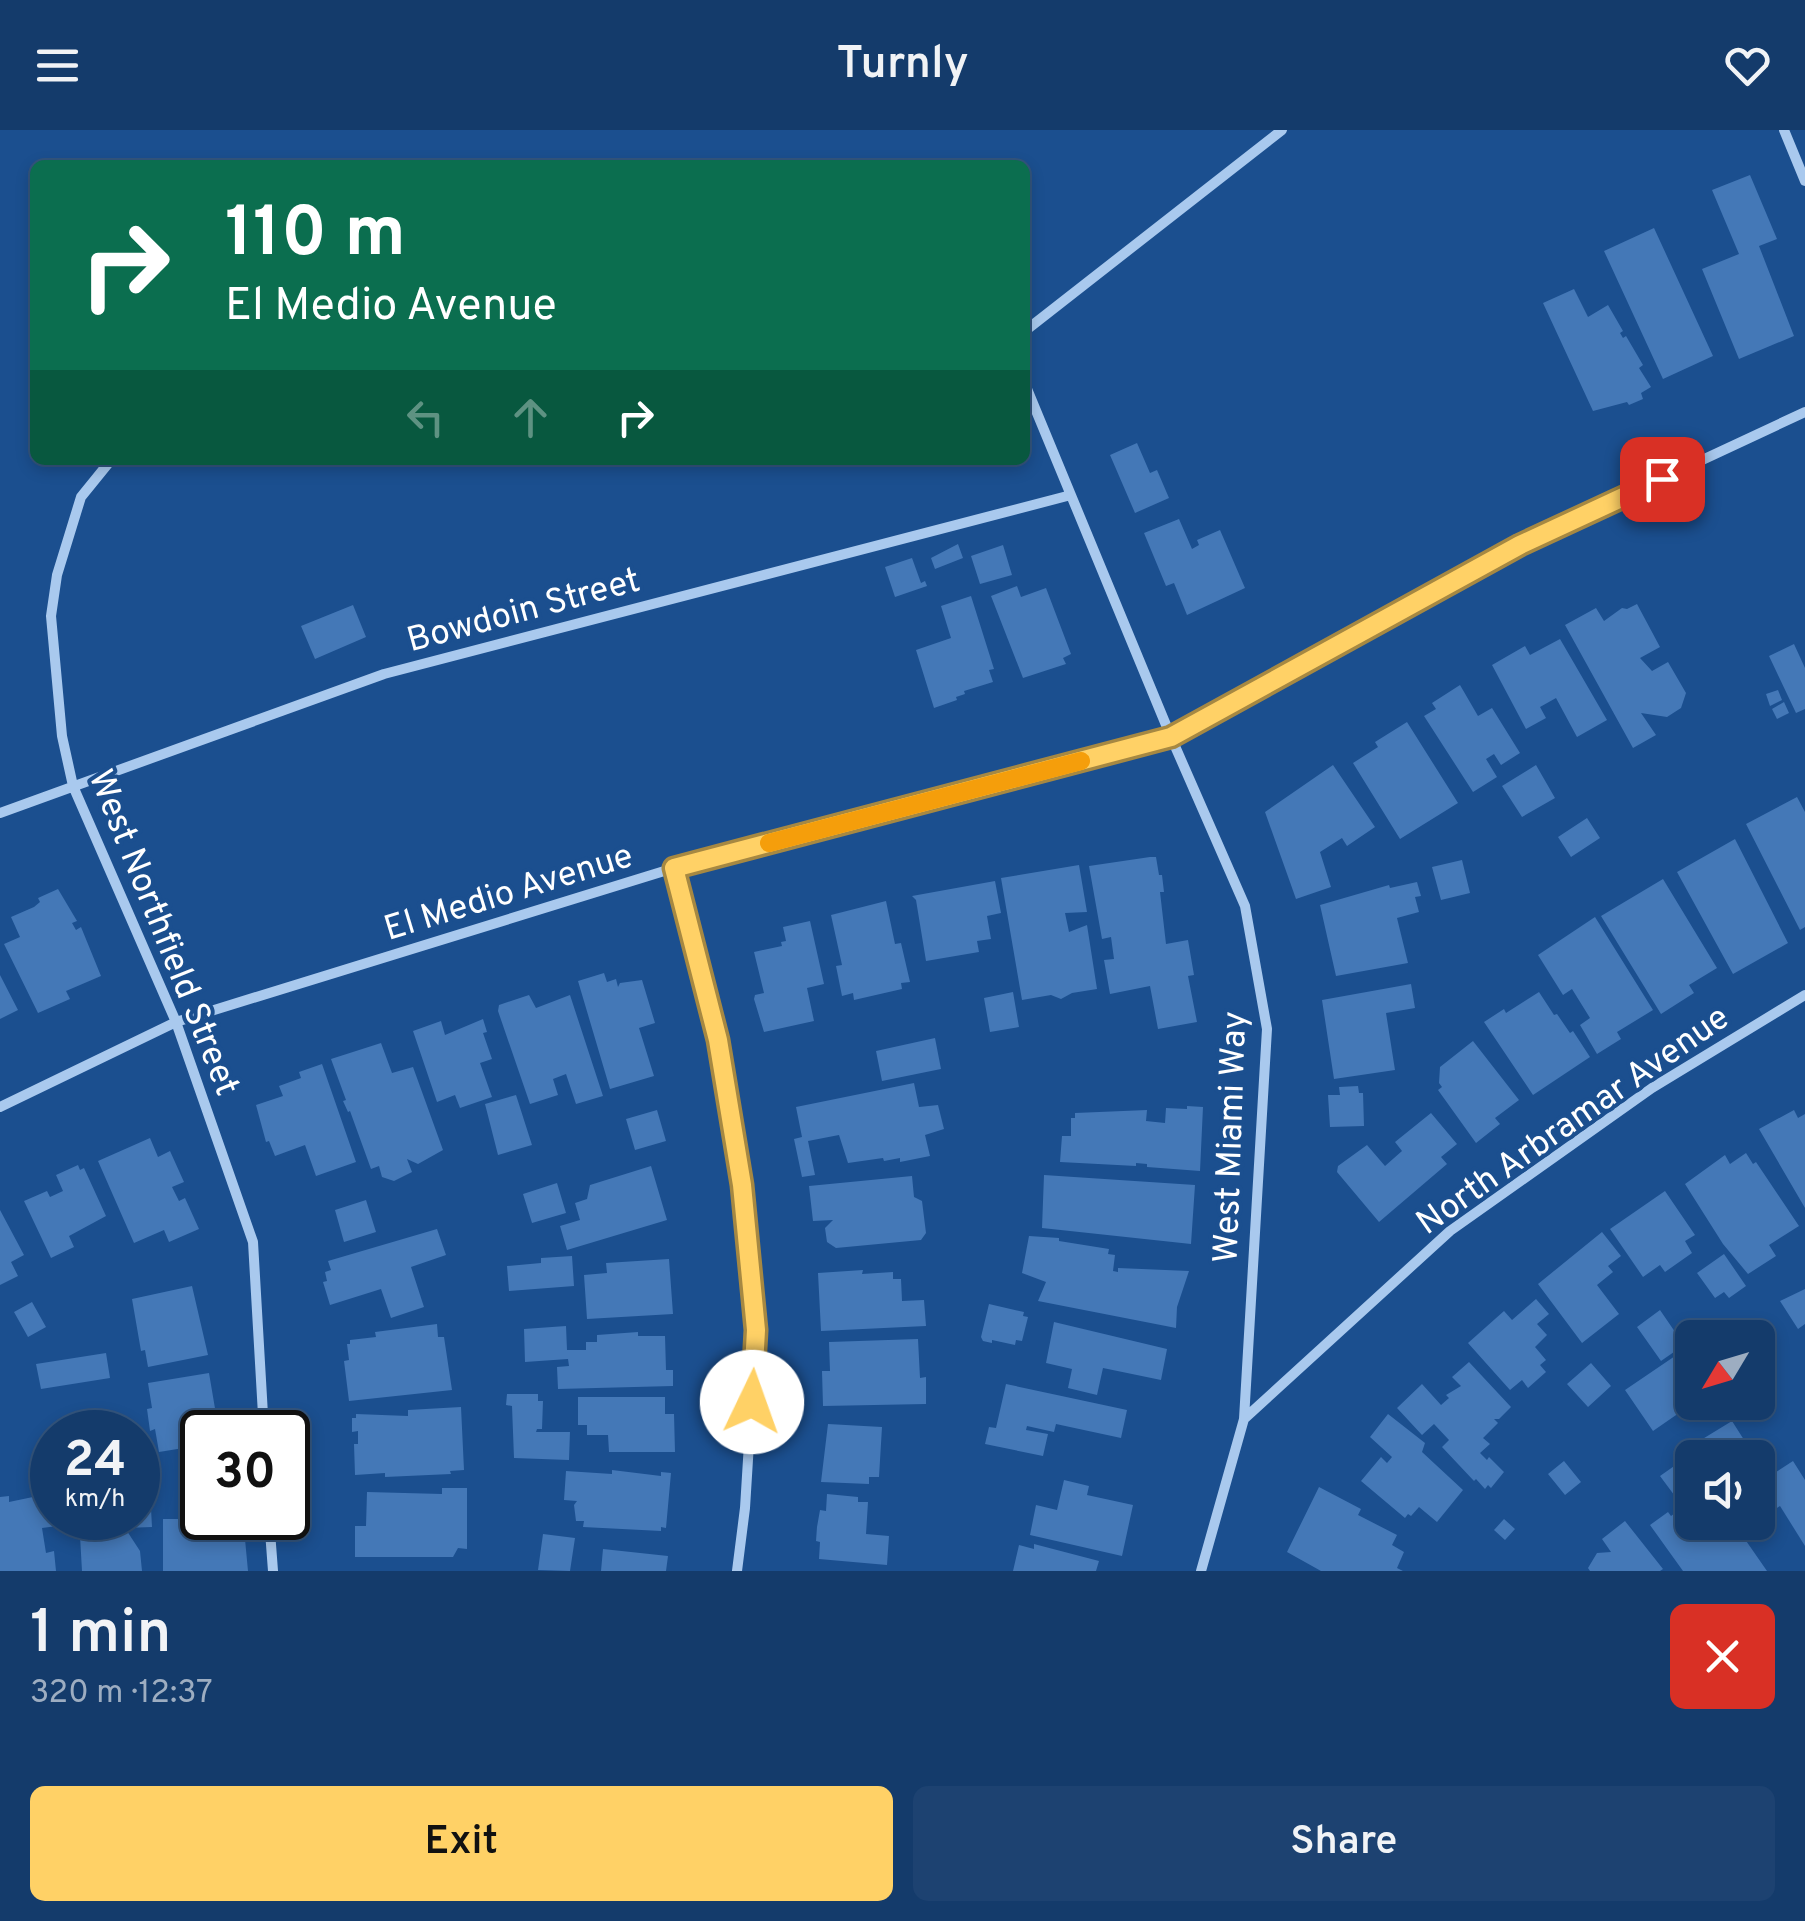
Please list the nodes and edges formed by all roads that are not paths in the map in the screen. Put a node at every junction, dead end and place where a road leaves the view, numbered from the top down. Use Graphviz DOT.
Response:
graph roads {
  1 [pos="1282,130"];
  2 [pos="1784,130"];
  3 [pos="1805,181"];
  4 [pos="1030,327"];
  5 [pos="1030,396"];
  6 [pos="1805,412"];
  7 [pos="107,465"];
  8 [pos="1071,495"];
  9 [pos="1171,737"];
  10 [pos="73,786"];
  11 [pos="0,813"];
  12 [pos="674,868"];
  13 [pos="1805,994"];
  14 [pos="176,1022"];
  15 [pos="0,1107"];
  16 [pos="263,1410"];
  17 [pos="1244,1419"];
  18 [pos="271,1540"];
  19 [pos="273,1571"];
  20 [pos="737,1571"];
  21 [pos="1201,1571"];
  1 -- 4 [label="street"];
  2 -- 3 [label="street"];
  5 -- 8 [label="street, West Miami Way"];
  6 -- 9 [label="street, El Medio Avenue"];
  7 -- 10 [label="street, West Northfield Street"];
  8 -- 9 [label="street, West Miami Way"];
  8 -- 10 [label="street, Bowdoin Street"];
  9 -- 12 [label="street, El Medio Avenue"];
  9 -- 17 [label="street, West Miami Way"];
  10 -- 11 [label="street, Bowdoin Street"];
  10 -- 14 [label="street, West Northfield Street"];
  12 -- 14 [label="street, El Medio Avenue"];
  12 -- 20 [label="street"];
  13 -- 17 [label="street, North Arbramar Avenue"];
  14 -- 15 [label="street, El Medio Avenue"];
  14 -- 16 [label="street, West Northfield Street"];
  17 -- 21 [label="street, West Miami Way"];
  18 -- 19 [label="street"];
}
